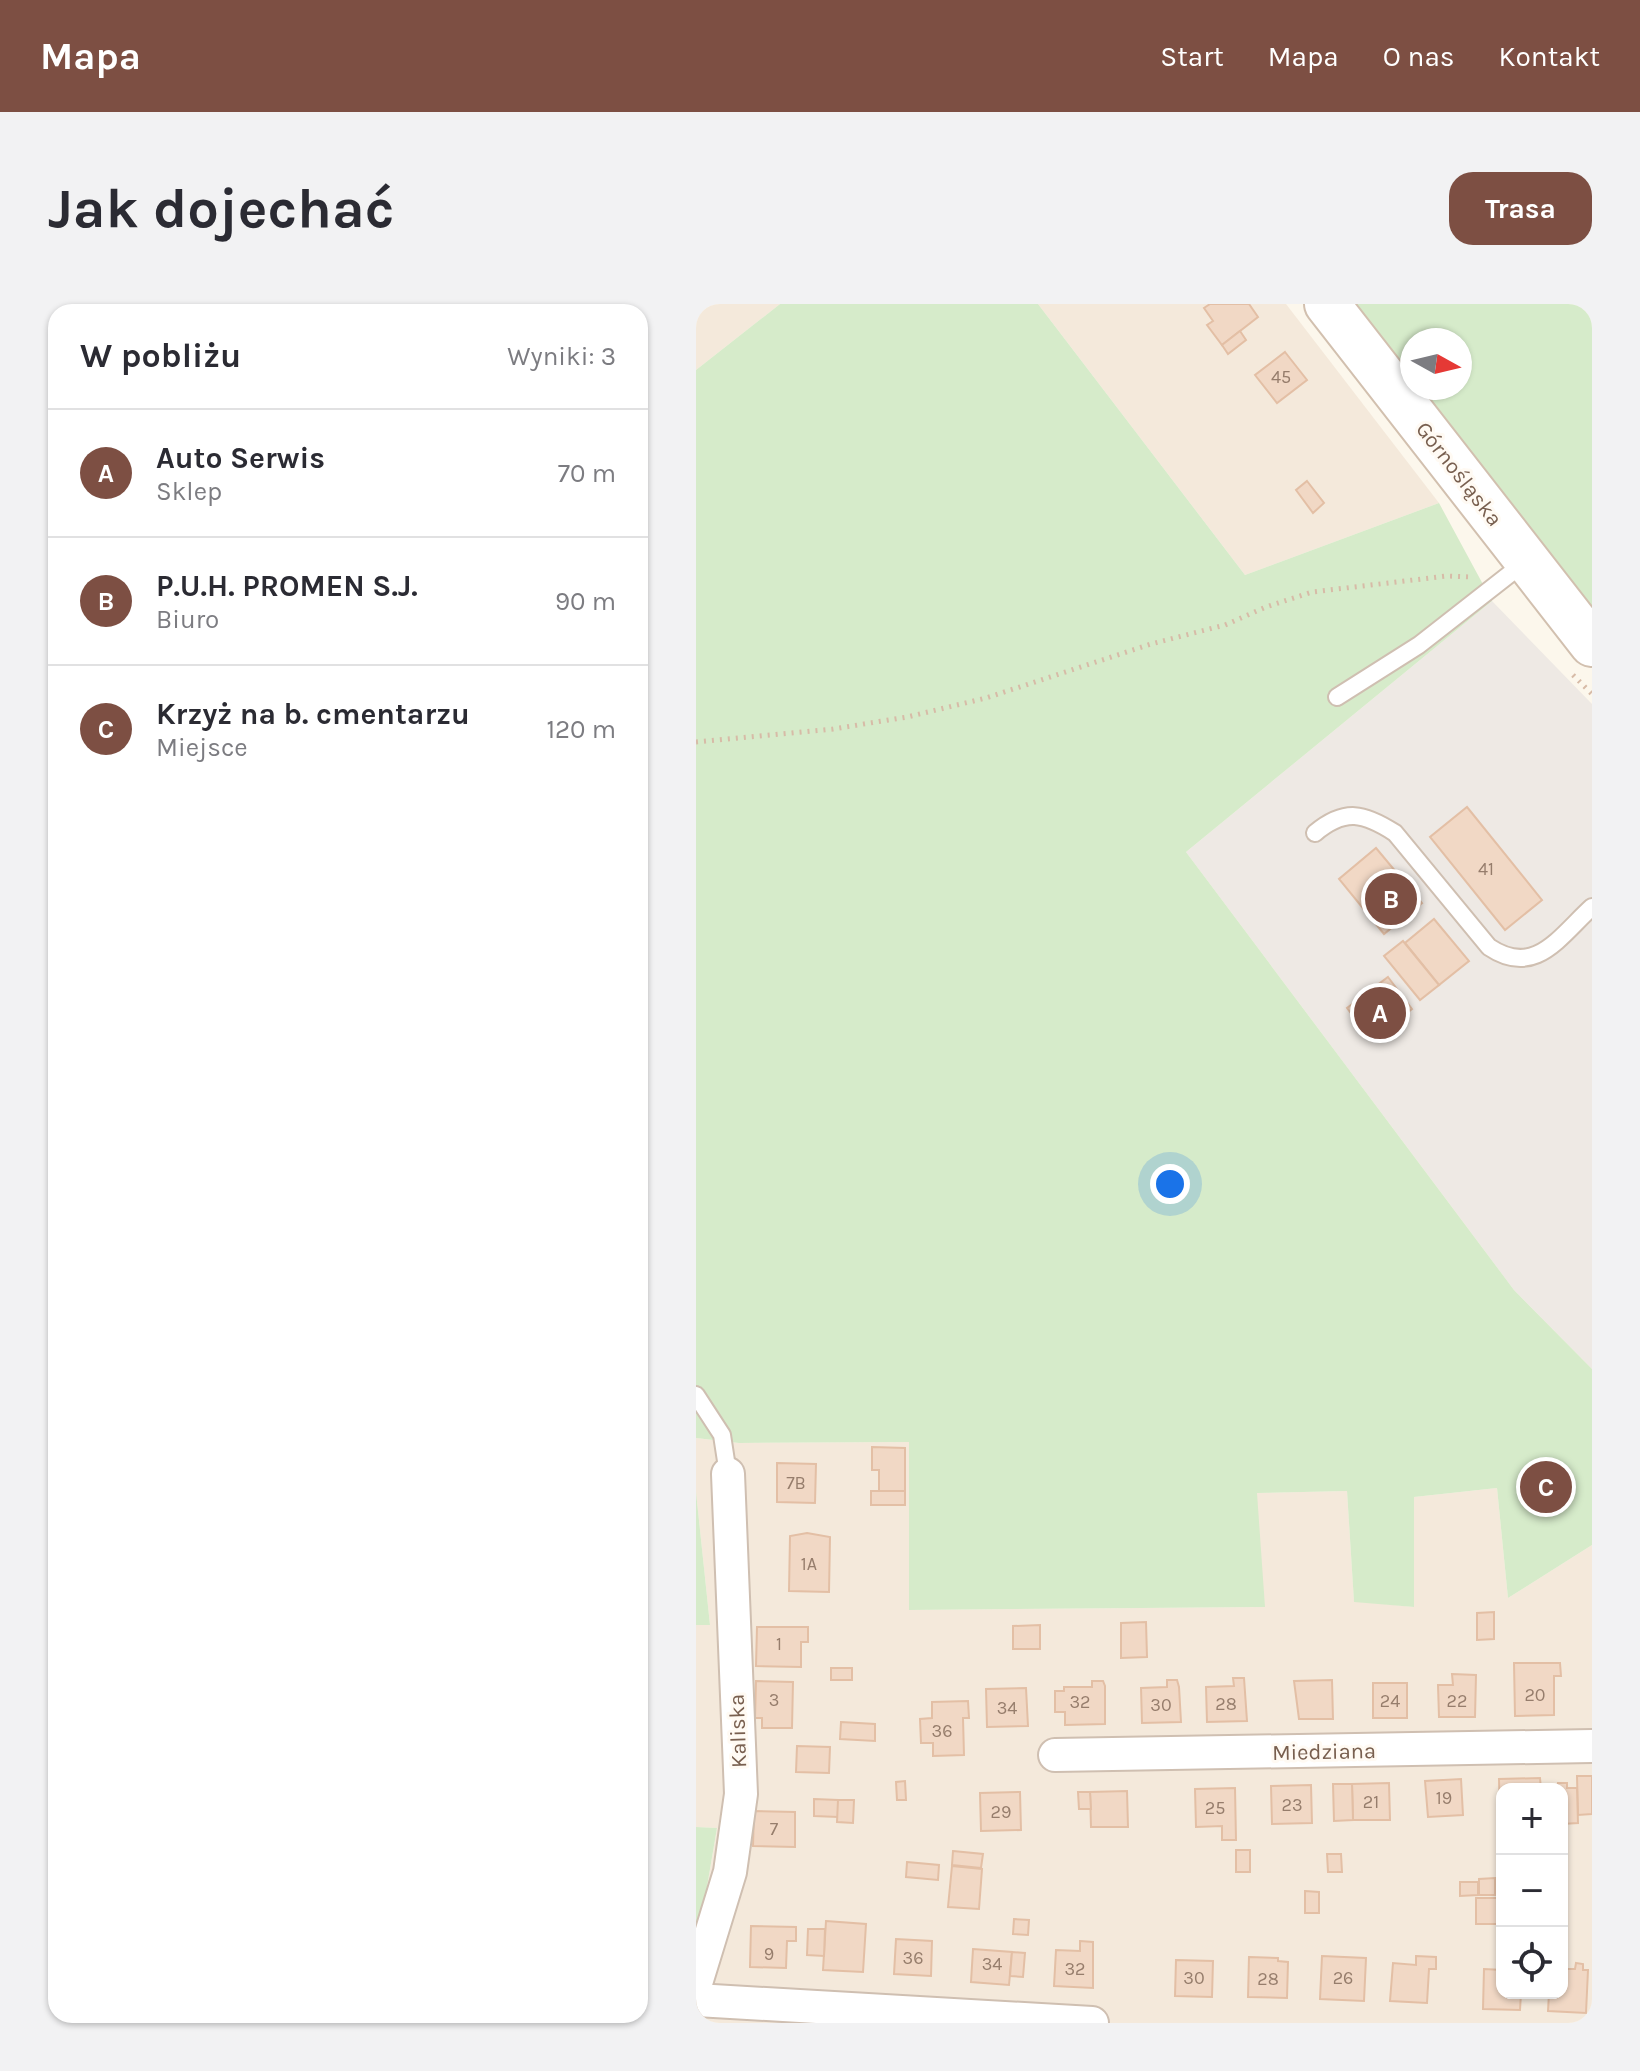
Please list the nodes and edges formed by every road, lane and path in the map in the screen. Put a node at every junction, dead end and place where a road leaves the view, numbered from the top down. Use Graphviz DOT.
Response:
graph roads {
  1 [pos="1327,304"];
  2 [pos="1512,572"];
  3 [pos="1592,644"];
  4 [pos="1337,697"];
  5 [pos="696,742"];
  6 [pos="1315,833"];
  7 [pos="1592,907"];
  8 [pos="696,1395"];
  9 [pos="728,1474"];
  10 [pos="1592,1746"];
  11 [pos="1055,1755"];
  12 [pos="696,1983"];
  13 [pos="696,2000"];
  14 [pos="1092,2023"];
  1 -- 2 [label="street, Górnośląska"];
  2 -- 3 [label="street, Górnośląska"];
  2 -- 4 [label="lane"];
  2 -- 5 [label="path"];
  6 -- 7 [label="lane"];
  8 -- 9 [label="lane"];
  9 -- 12 [label="street, Kaliska"];
  10 -- 11 [label="street, Miedziana"];
  13 -- 14 [label="street"];
}
